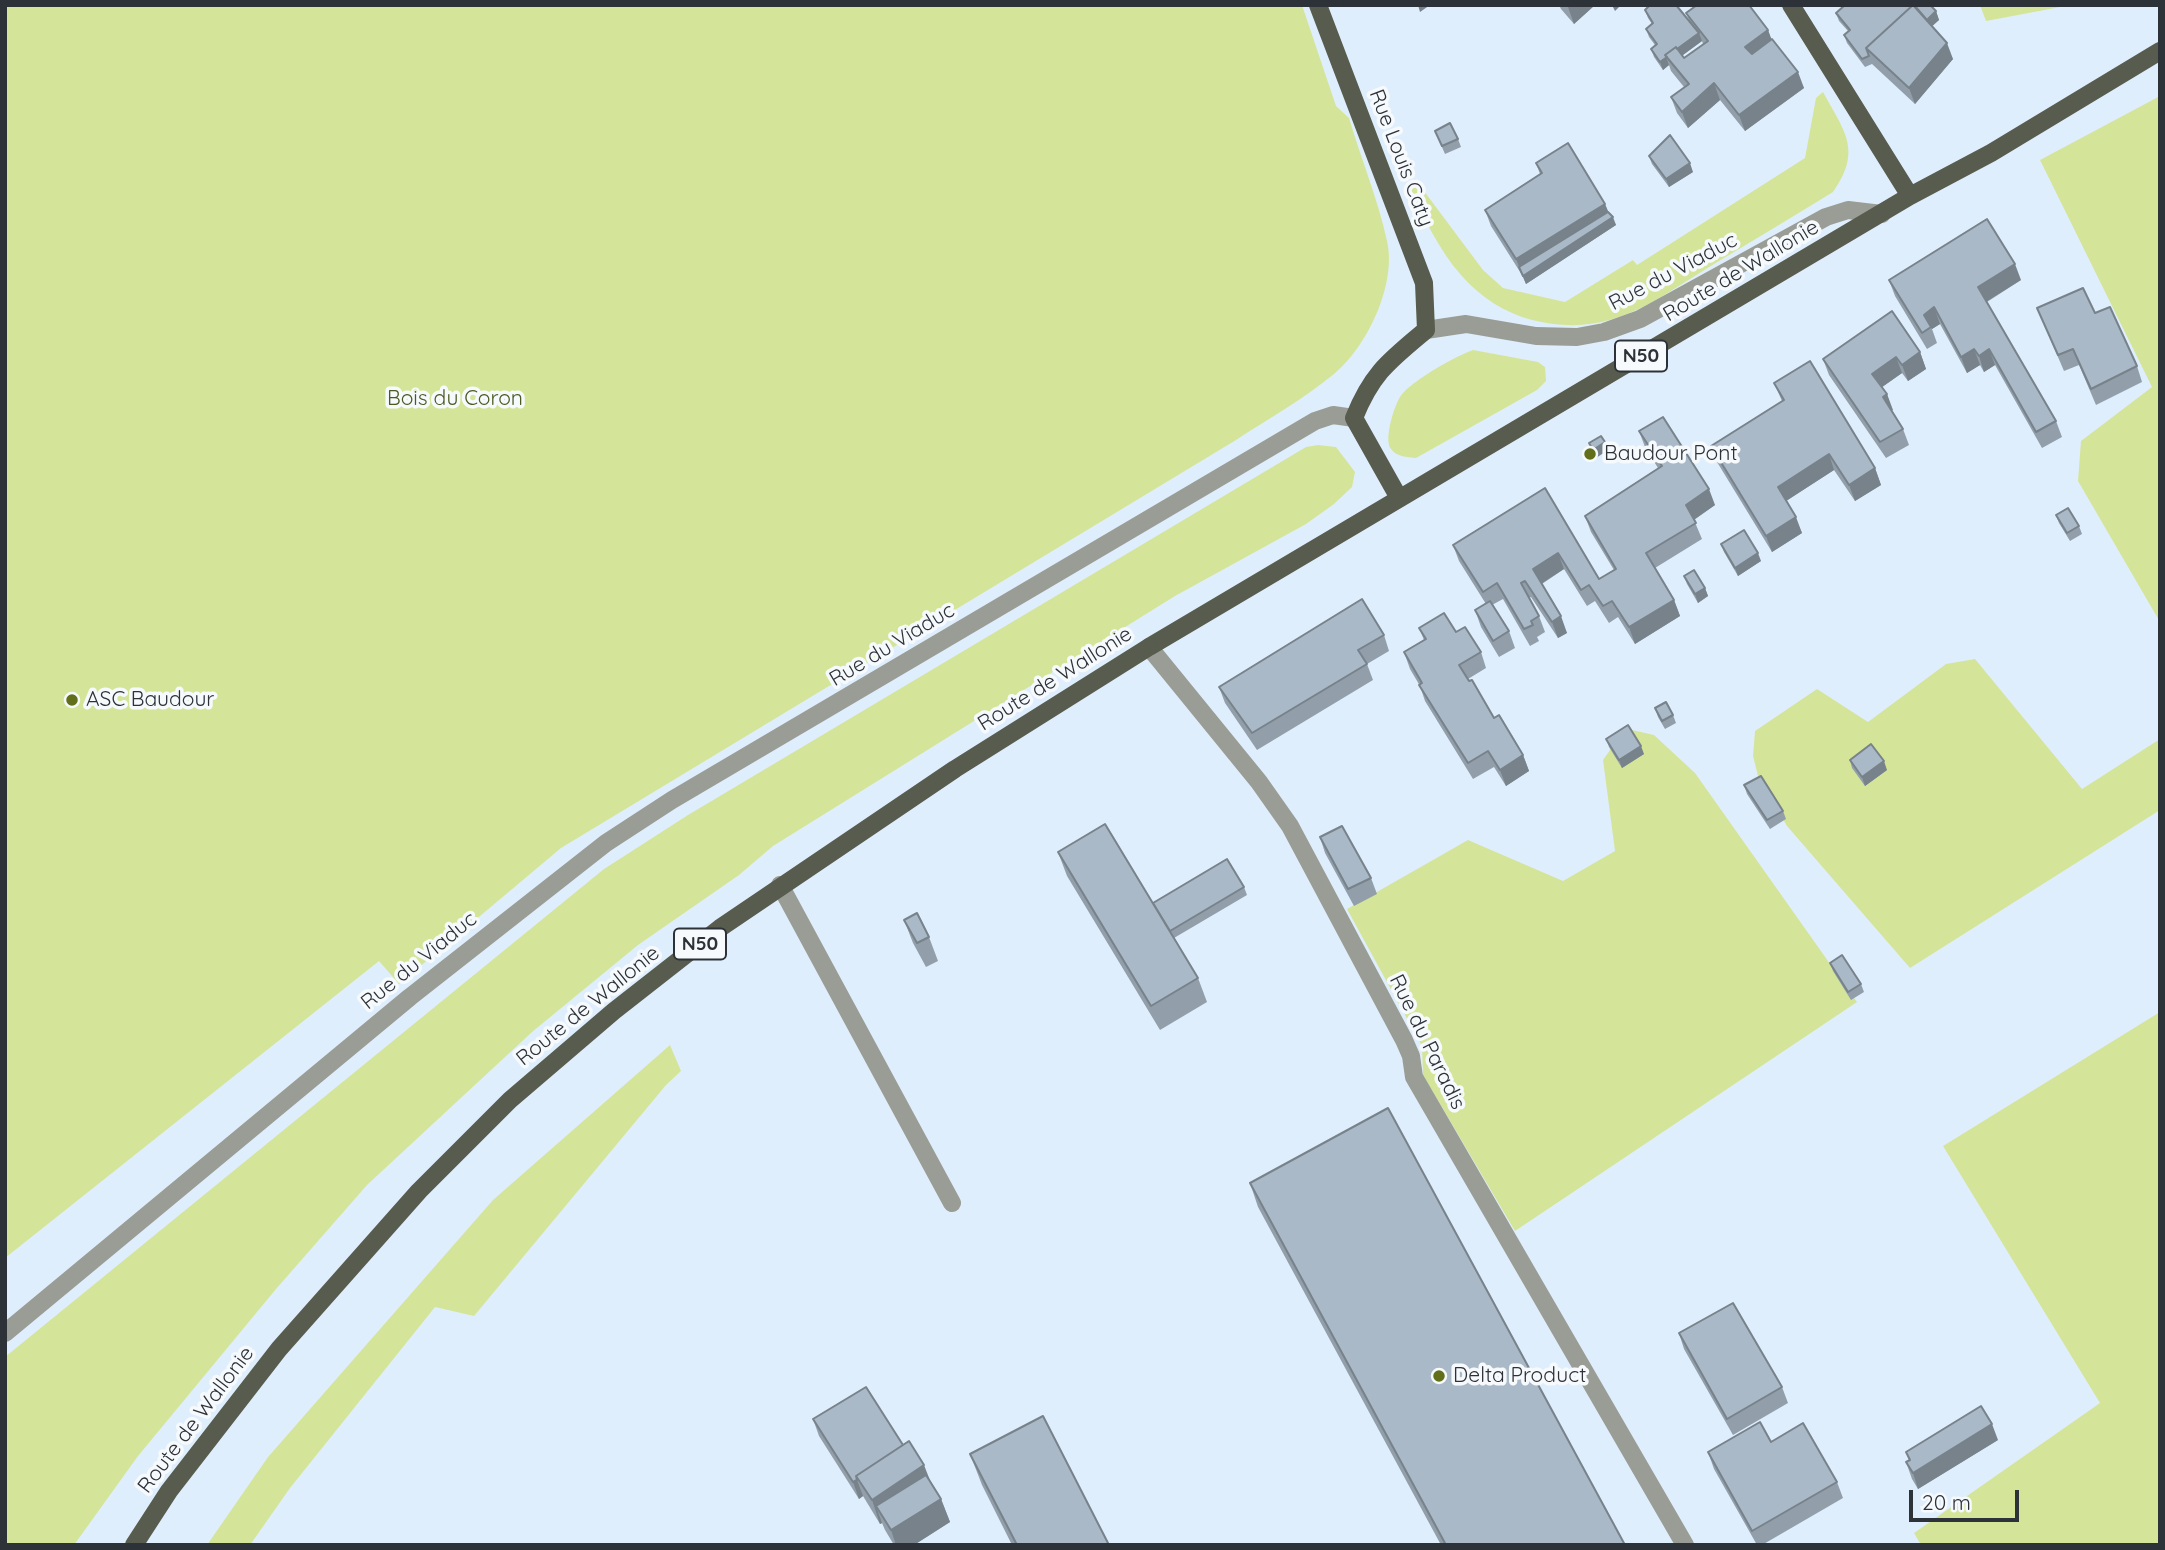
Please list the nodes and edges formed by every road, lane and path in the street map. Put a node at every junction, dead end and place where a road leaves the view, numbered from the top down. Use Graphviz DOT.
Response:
graph roads {
  1 [pos="1318,5"];
  2 [pos="1791,5"];
  3 [pos="2160,51"];
  4 [pos="1910,196"];
  5 [pos="1882,214"];
  6 [pos="1426,330"];
  7 [pos="1354,418"];
  8 [pos="1399,498"];
  9 [pos="1149,647"];
  10 [pos="780,885"];
  11 [pos="953,1203"];
  12 [pos="5,1333"];
  13 [pos="134,1545"];
  14 [pos="1685,1545"];
  1 -- 6 [label="main road, Rue Louis Caty"];
  2 -- 4 [label="main road"];
  3 -- 4 [label="main road, Route de Wallonie / N50"];
  4 -- 5 [label="main road, Route de Wallonie / N50"];
  5 -- 6 [label="street, Rue du Viaduc"];
  5 -- 8 [label="main road, Route de Wallonie / N50"];
  6 -- 7 [label="main road"];
  7 -- 8 [label="main road"];
  7 -- 12 [label="street, Rue du Viaduc"];
  8 -- 9 [label="main road, Route de Wallonie / N50"];
  9 -- 10 [label="main road, Route de Wallonie / N50"];
  9 -- 14 [label="street, Rue du Paradis"];
  10 -- 11 [label="street"];
  10 -- 13 [label="main road, Route de Wallonie / N50"];
}
